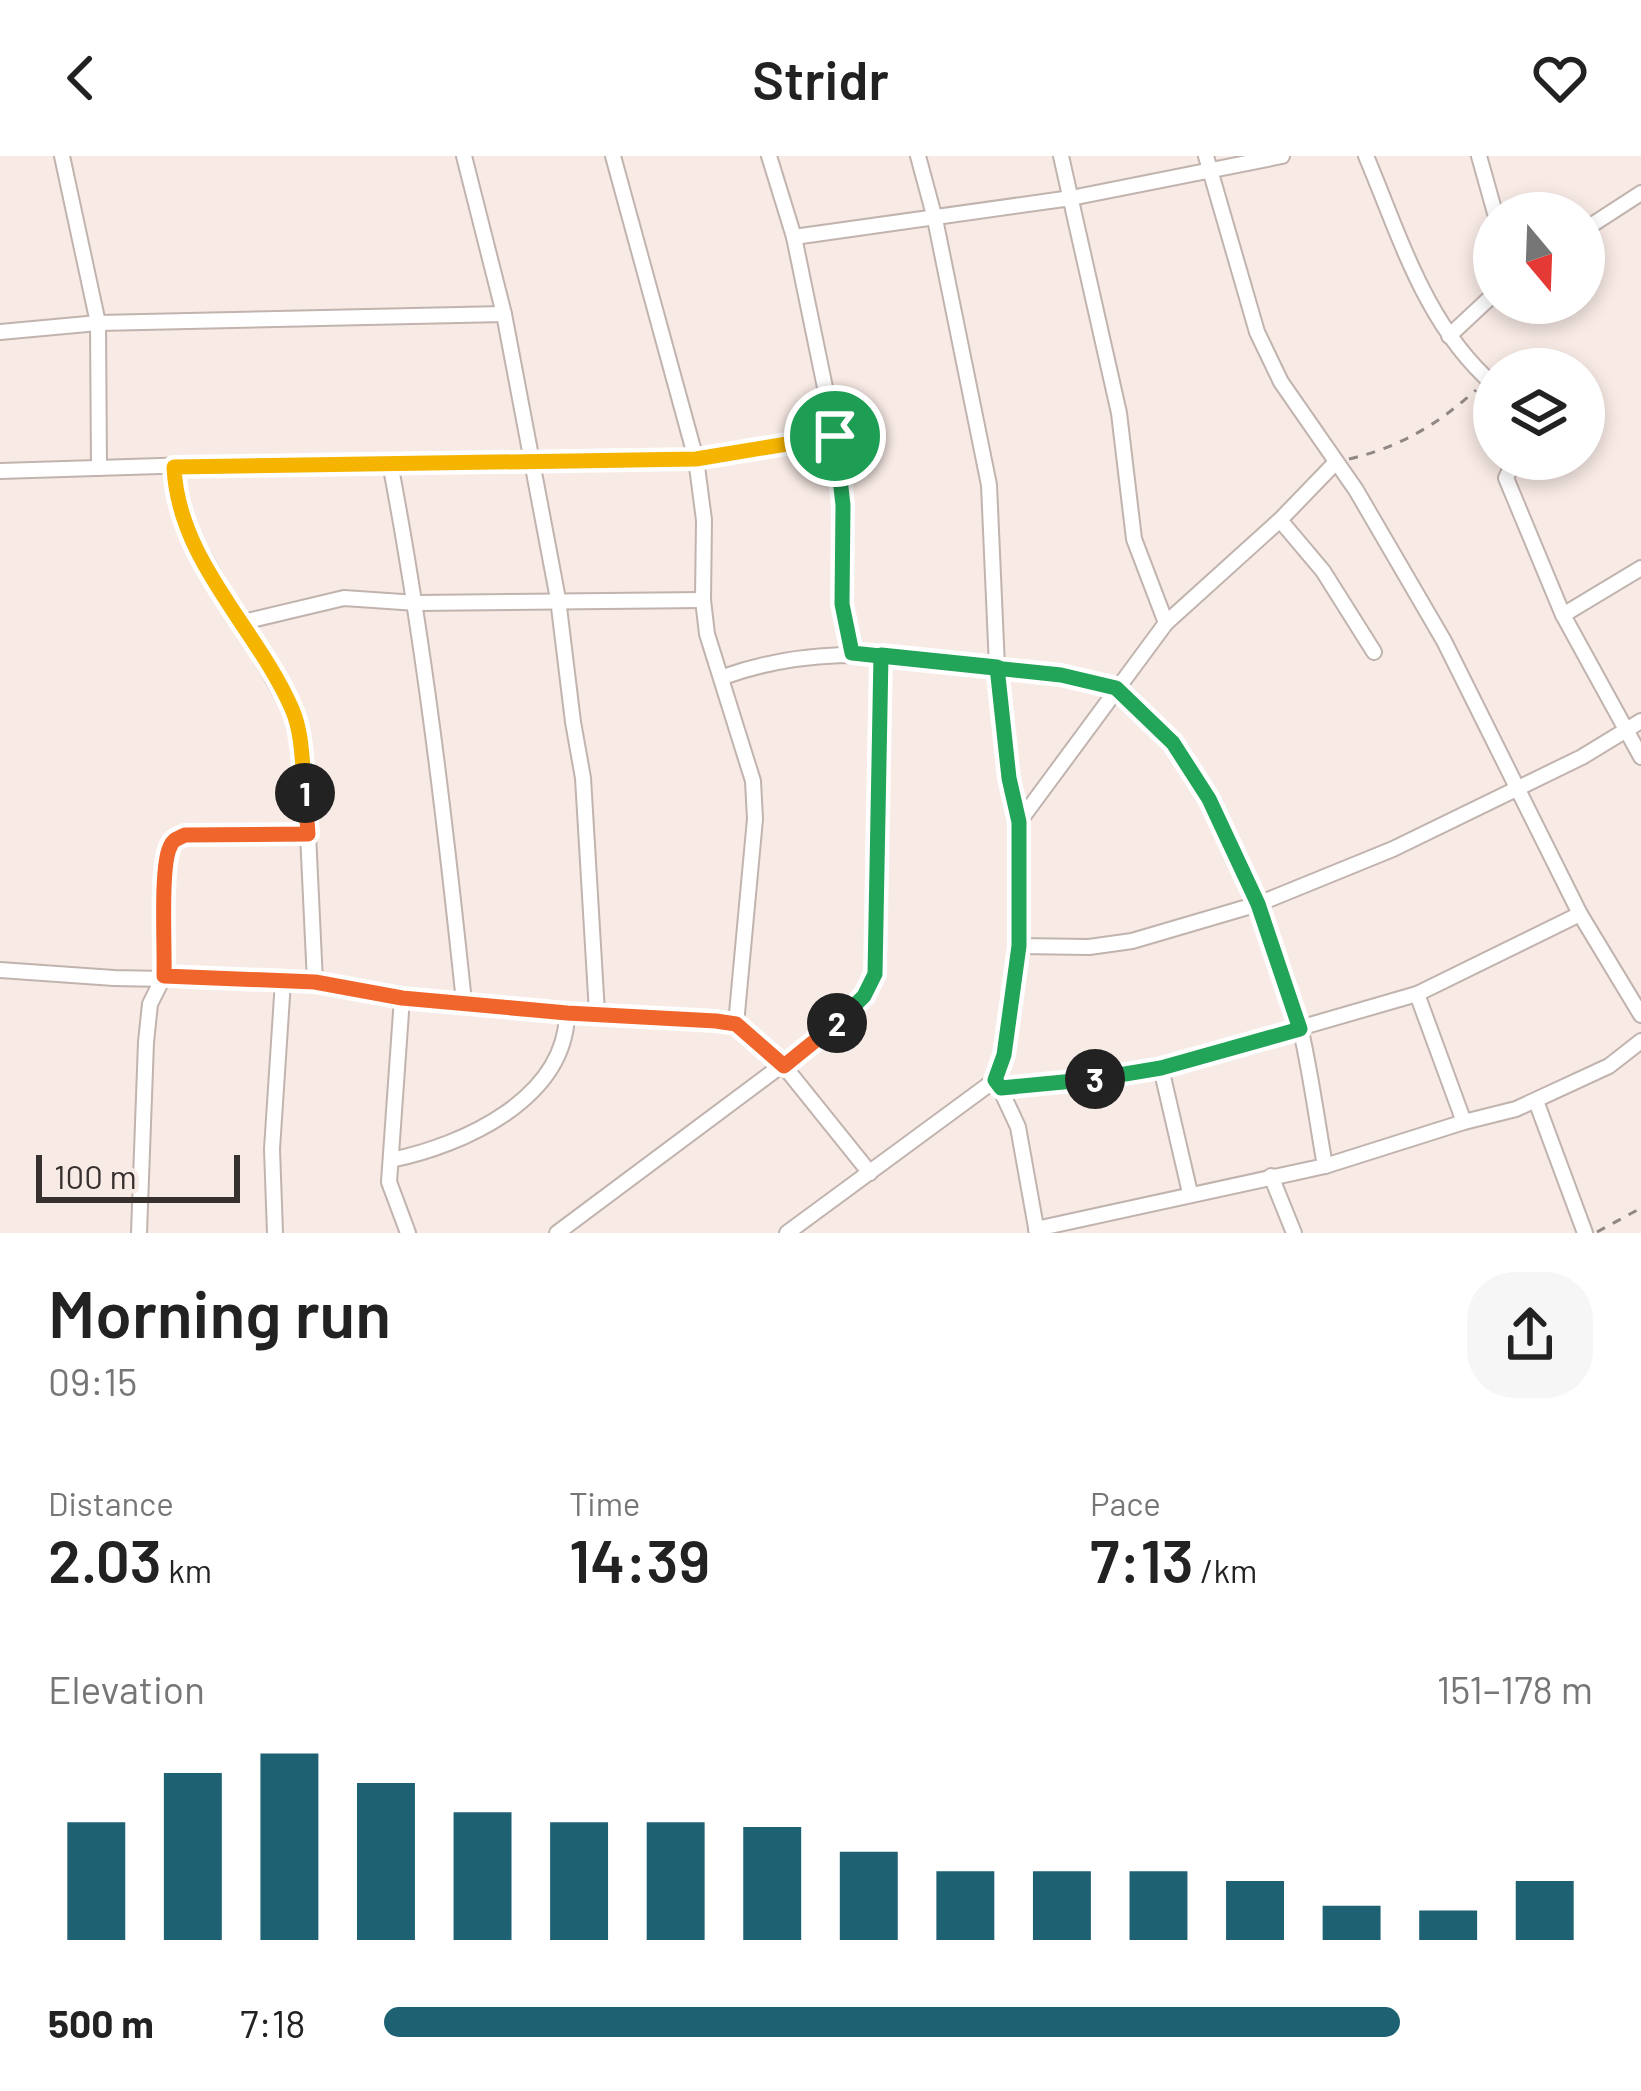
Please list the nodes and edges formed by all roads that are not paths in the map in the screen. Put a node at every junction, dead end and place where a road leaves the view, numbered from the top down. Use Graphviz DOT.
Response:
graph roads {
  1 [pos="62,156"];
  2 [pos="464,156"];
  3 [pos="613,156"];
  4 [pos="769,156"];
  5 [pos="918,156"];
  6 [pos="1060,156"];
  7 [pos="1282,156"];
  8 [pos="1366,156"];
  9 [pos="1479,156"];
  10 [pos="1209,164"];
  11 [pos="1489,192"];
  12 [pos="1641,194"];
  13 [pos="1071,198"];
  14 [pos="1605,217"];
  15 [pos="935,219"];
  16 [pos="794,237"];
  17 [pos="503,314"];
  18 [pos="1473,314"];
  19 [pos="98,323"];
  20 [pos="0,332"];
  21 [pos="1449,336"];
  22 [pos="1473,362"];
  23 [pos="835,436"];
  24 [pos="696,459"];
  25 [pos="534,461"];
  26 [pos="1336,462"];
  27 [pos="390,463"];
  28 [pos="174,467"];
  29 [pos="99,468"];
  30 [pos="0,471"];
  31 [pos="1507,480"];
  32 [pos="1280,520"];
  33 [pos="1641,568"];
  34 [pos="558,599"];
  35 [pos="703,600"];
  36 [pos="417,603"];
  37 [pos="1563,615"];
  38 [pos="239,623"];
  39 [pos="1166,623"];
  40 [pos="1374,652"];
  41 [pos="852,653"];
  42 [pos="881,655"];
  43 [pos="997,667"];
  44 [pos="722,677"];
  45 [pos="1116,688"];
  46 [pos="1634,725"];
  47 [pos="1641,757"];
  48 [pos="1519,786"];
  49 [pos="1019,822"];
  50 [pos="308,834"];
  51 [pos="1258,904"];
  52 [pos="1580,914"];
  53 [pos="1019,946"];
  54 [pos="0,970"];
  55 [pos="164,976"];
  56 [pos="283,981"];
  57 [pos="315,982"];
  58 [pos="1417,994"];
  59 [pos="402,998"];
  60 [pos="464,1001"];
  61 [pos="567,1013"];
  62 [pos="597,1013"];
  63 [pos="1641,1015"];
  64 [pos="736,1024"];
  65 [pos="1300,1029"];
  66 [pos="1641,1041"];
  67 [pos="784,1066"];
  68 [pos="1161,1068"];
  69 [pos="998,1084"];
  70 [pos="1536,1101"];
  71 [pos="1464,1122"];
  72 [pos="391,1160"];
  73 [pos="1324,1166"];
  74 [pos="870,1173"];
  75 [pos="1271,1176"];
  76 [pos="1190,1193"];
  77 [pos="804,1228"];
  78 [pos="1037,1231"];
  79 [pos="139,1233"];
  80 [pos="275,1233"];
  81 [pos="408,1233"];
  82 [pos="556,1233"];
  83 [pos="788,1233"];
  84 [pos="1294,1233"];
  85 [pos="1586,1233"];
  1 -- 19 [label="street"];
  2 -- 17 [label="street"];
  3 -- 24 [label="street"];
  4 -- 16 [label="street"];
  5 -- 15 [label="street"];
  6 -- 13 [label="street"];
  7 -- 10 [label="street"];
  8 -- 21 [label="street"];
  9 -- 11 [label="street"];
  10 -- 13 [label="street"];
  10 -- 26 [label="street"];
  12 -- 14 [label="street"];
  13 -- 15 [label="street"];
  13 -- 39 [label="street"];
  15 -- 16 [label="street"];
  15 -- 43 [label="street"];
  16 -- 23 [label="street"];
  17 -- 19 [label="street"];
  17 -- 25 [label="street"];
  18 -- 21 [label="street"];
  19 -- 20 [label="street"];
  19 -- 29 [label="street"];
  21 -- 22 [label="street"];
  23 -- 24 [label="street"];
  23 -- 41 [label="street"];
  24 -- 25 [label="street"];
  24 -- 35 [label="street"];
  25 -- 27 [label="street"];
  25 -- 34 [label="street"];
  26 -- 32 [label="street"];
  26 -- 48 [label="street"];
  27 -- 28 [label="street"];
  27 -- 36 [label="street"];
  28 -- 29 [label="street"];
  28 -- 38 [label="street"];
  29 -- 30 [label="street"];
  31 -- 37 [label="street"];
  32 -- 39 [label="street"];
  32 -- 40 [label="street"];
  33 -- 37 [label="street"];
  34 -- 35 [label="street"];
  34 -- 36 [label="street"];
  34 -- 62 [label="street"];
  35 -- 44 [label="street"];
  36 -- 38 [label="street"];
  36 -- 60 [label="street"];
  37 -- 46 [label="street"];
  38 -- 50 [label="street"];
  39 -- 45 [label="street"];
  41 -- 42 [label="street"];
  41 -- 44 [label="street"];
  42 -- 43 [label="street"];
  42 -- 67 [label="street"];
  43 -- 45 [label="street"];
  43 -- 49 [label="street"];
  44 -- 64 [label="street"];
  45 -- 49 [label="street"];
  45 -- 51 [label="street"];
  46 -- 47 [label="street"];
  46 -- 48 [label="street"];
  48 -- 51 [label="street"];
  48 -- 52 [label="street"];
  49 -- 53 [label="street"];
  50 -- 55 [label="street"];
  50 -- 57 [label="street"];
  51 -- 53 [label="street"];
  51 -- 65 [label="street"];
  52 -- 58 [label="street"];
  52 -- 63 [label="street"];
  53 -- 69 [label="street"];
  54 -- 55 [label="street"];
  55 -- 56 [label="street"];
  55 -- 79 [label="street"];
  56 -- 57 [label="street"];
  56 -- 80 [label="street"];
  57 -- 59 [label="street"];
  58 -- 65 [label="street"];
  58 -- 71 [label="street"];
  59 -- 60 [label="street"];
  59 -- 72 [label="street"];
  60 -- 61 [label="street"];
  61 -- 62 [label="street"];
  61 -- 72 [label="street"];
  62 -- 64 [label="street"];
  64 -- 67 [label="street"];
  65 -- 68 [label="street"];
  65 -- 73 [label="street"];
  66 -- 70 [label="street"];
  67 -- 74 [label="street"];
  67 -- 82 [label="street"];
  68 -- 69 [label="street"];
  68 -- 76 [label="street"];
  69 -- 74 [label="street"];
  69 -- 78 [label="street"];
  70 -- 71 [label="street"];
  70 -- 85 [label="street"];
  71 -- 73 [label="street"];
  72 -- 81 [label="street"];
  73 -- 75 [label="street"];
  74 -- 77 [label="street"];
  75 -- 76 [label="street"];
  75 -- 84 [label="street"];
  76 -- 78 [label="street"];
  77 -- 83 [label="street"];
}
